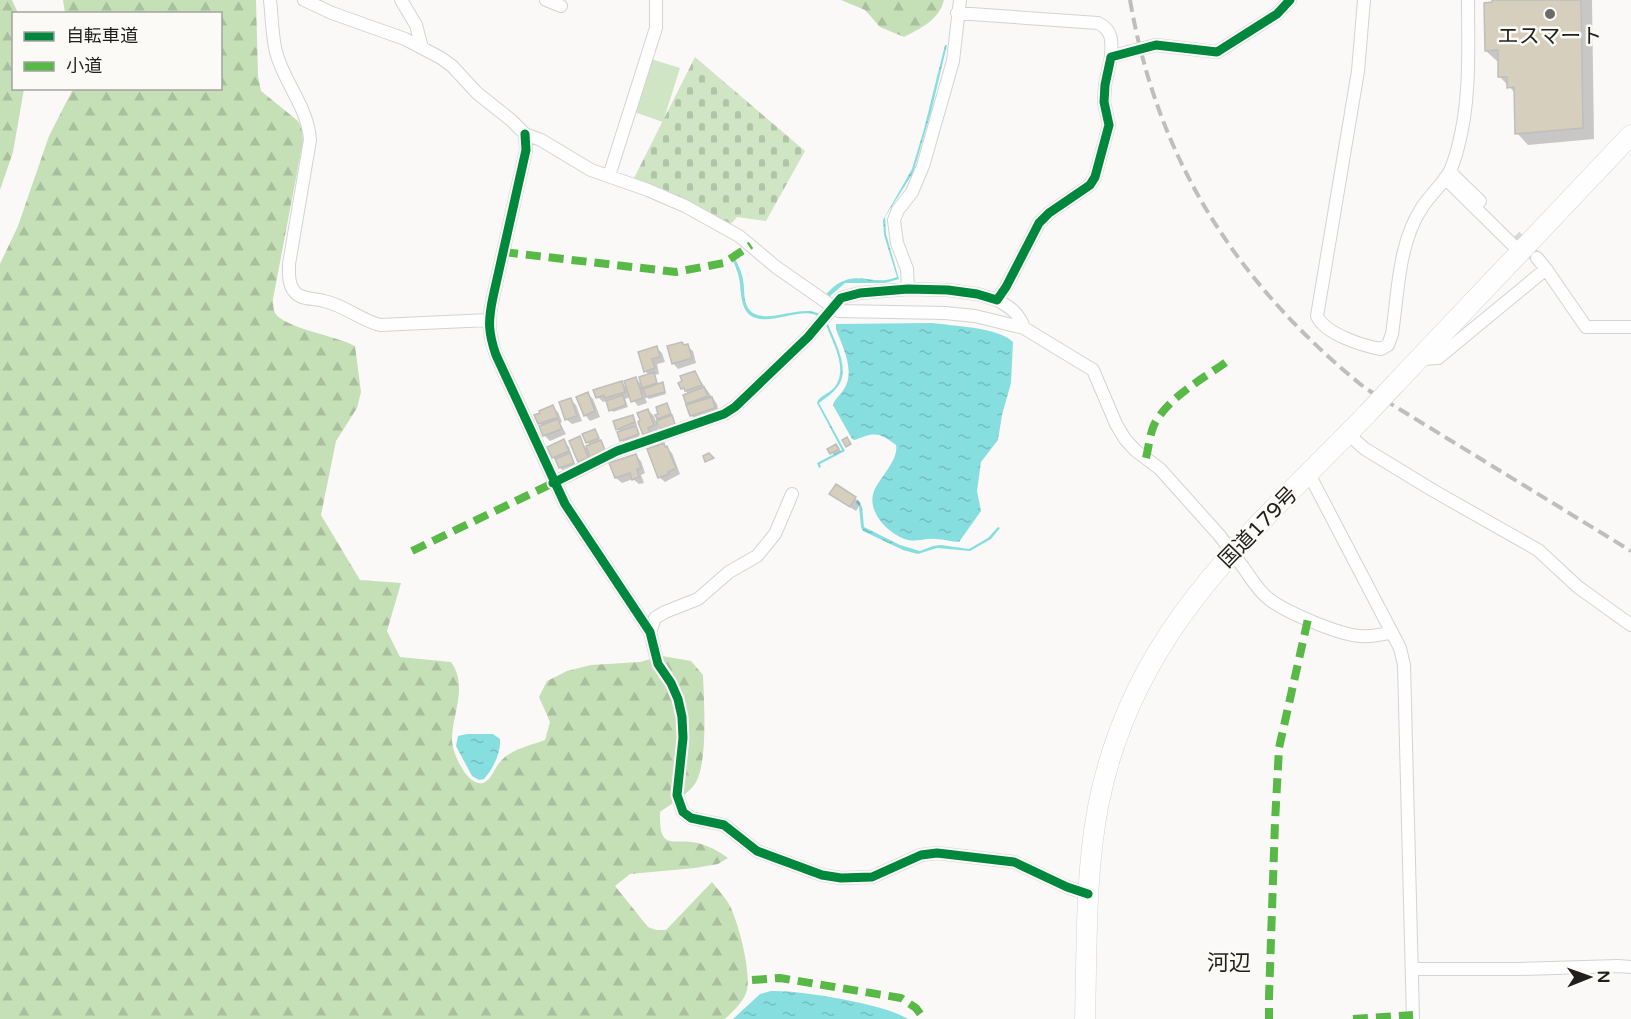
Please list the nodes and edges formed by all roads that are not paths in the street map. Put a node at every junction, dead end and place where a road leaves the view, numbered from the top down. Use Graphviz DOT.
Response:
graph roads {
  1 [pos="270,0"];
  2 [pos="304,0"];
  3 [pos="400,0"];
  4 [pos="546,0"];
  5 [pos="656,0"];
  6 [pos="960,0"];
  7 [pos="1290,0"];
  8 [pos="1364,0"];
  9 [pos="1468,0"];
  10 [pos="561,6"];
  11 [pos="957,13"];
  12 [pos="422,48"];
  13 [pos="1111,57"];
  14 [pos="525,134"];
  15 [pos="1631,135"];
  16 [pos="1447,175"];
  17 [pos="609,176"];
  18 [pos="1524,248"];
  19 [pos="1546,268"];
  20 [pos="908,289"];
  21 [pos="997,300"];
  22 [pos="832,307"];
  23 [pos="489,320"];
  24 [pos="1631,327"];
  25 [pos="1024,328"];
  26 [pos="1420,359"];
  27 [pos="1348,434"];
  28 [pos="1309,474"];
  29 [pos="553,483"];
  30 [pos="792,494"];
  31 [pos="1631,625"];
  32 [pos="650,632"];
  33 [pos="1392,632"];
  34 [pos="1088,894"];
  35 [pos="1631,967"];
  36 [pos="1412,969"];
  37 [pos="1085,1019"];
  38 [pos="1413,1019"];
  1 -- 23 [label="street"];
  2 -- 12 [label="street"];
  3 -- 12 [label="street"];
  4 -- 10 [label="street"];
  5 -- 17 [label="street"];
  6 -- 11 [label="street"];
  7 -- 13 [label="street, bridge"];
  8 -- 16 [label="street"];
  9 -- 16 [label="street"];
  11 -- 13 [label="street"];
  11 -- 20 [label="street"];
  12 -- 14 [label="street"];
  13 -- 21 [label="street"];
  14 -- 17 [label="street"];
  14 -- 23 [label="street"];
  15 -- 18 [label="highway, 国道179号"];
  16 -- 18 [label="street"];
  17 -- 22 [label="street"];
  18 -- 19 [label="street"];
  18 -- 26 [label="highway, 国道179号"];
  19 -- 24 [label="street"];
  19 -- 26 [label="street"];
  20 -- 21 [label="street"];
  20 -- 22 [label="street"];
  21 -- 25 [label="street"];
  22 -- 25 [label="street"];
  22 -- 29 [label="street"];
  23 -- 29 [label="street"];
  25 -- 33 [label="street, bridge"];
  26 -- 27 [label="highway, 国道179号, bridge"];
  27 -- 28 [label="highway, 国道179号"];
  27 -- 31 [label="street"];
  28 -- 33 [label="street"];
  28 -- 34 [label="highway, 国道179号"];
  29 -- 32 [label="street"];
  30 -- 32 [label="street"];
  32 -- 34 [label="street"];
  33 -- 36 [label="street"];
  34 -- 37 [label="highway, 国道179号"];
  35 -- 36 [label="street"];
  36 -- 38 [label="street"];
}
